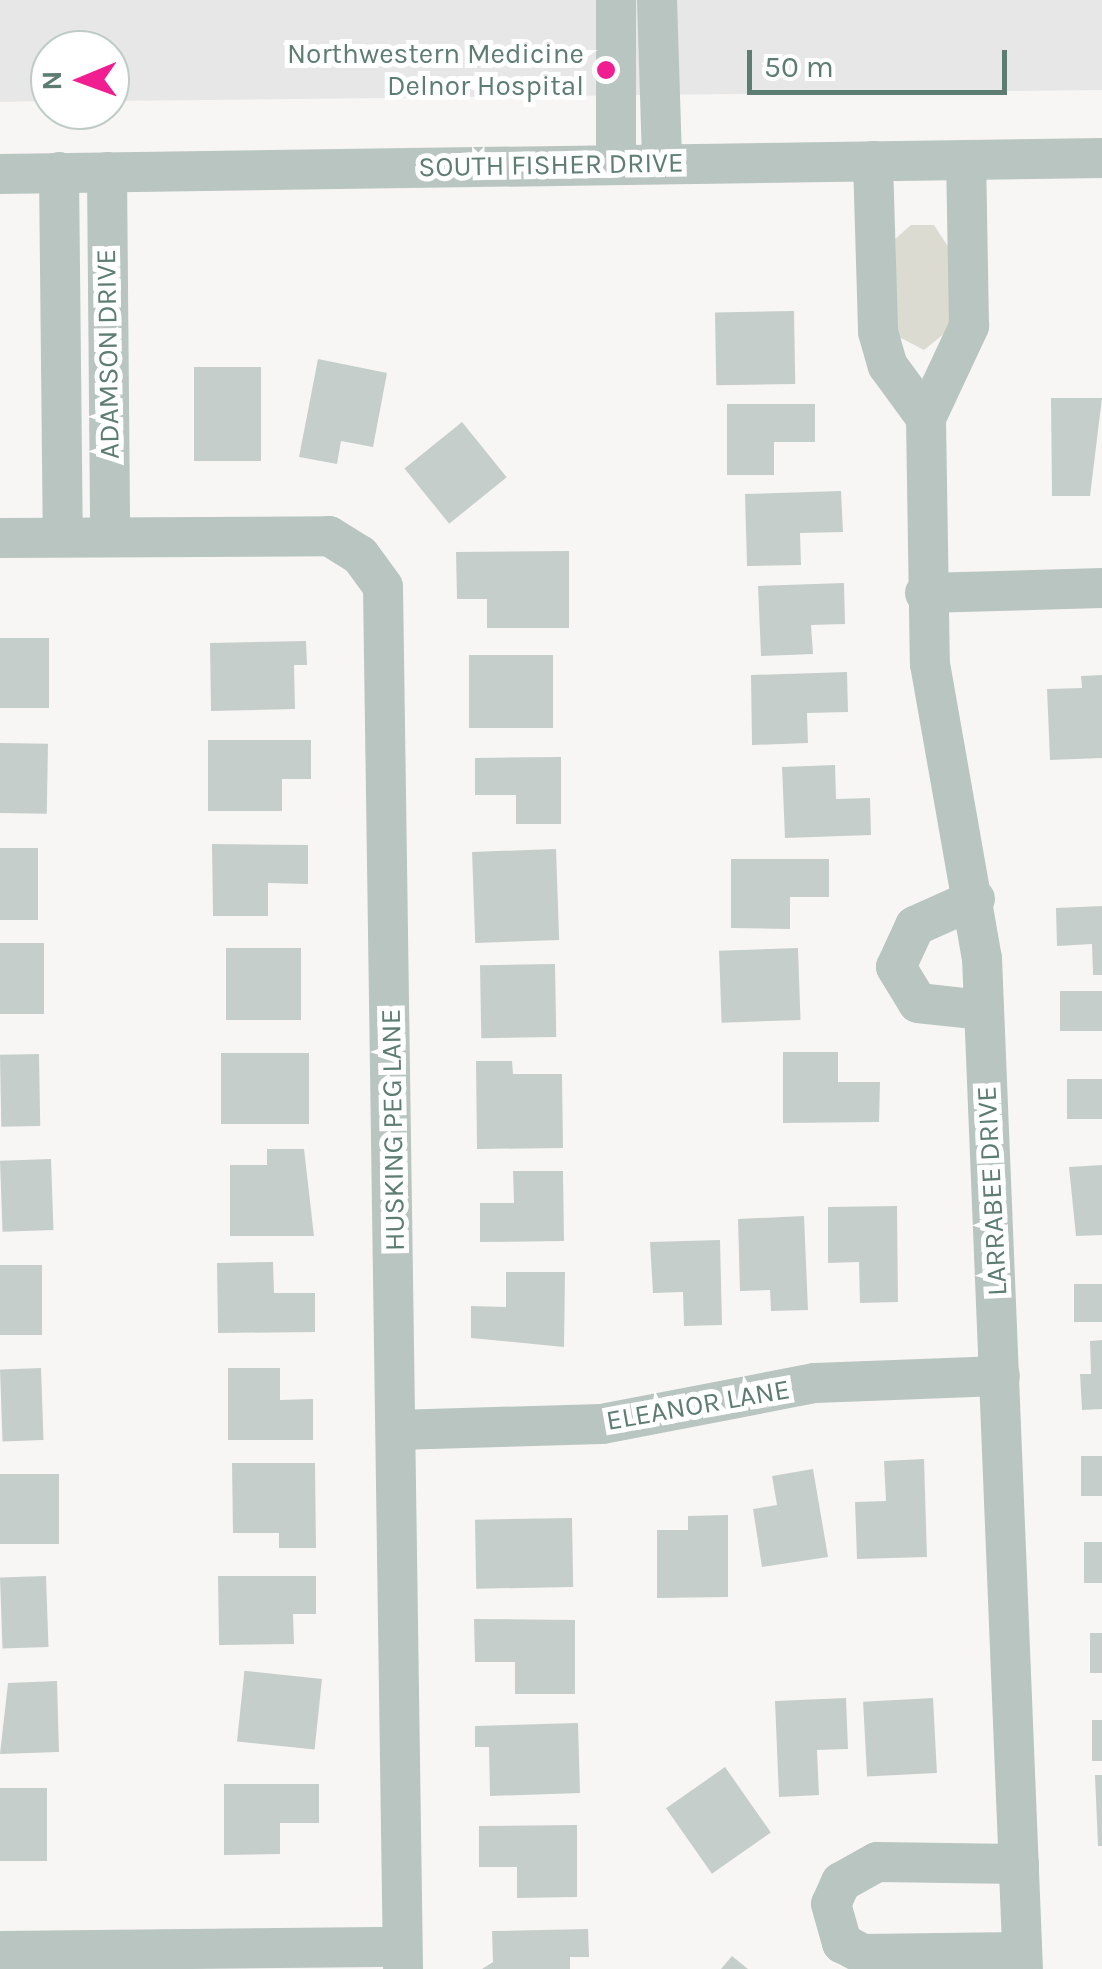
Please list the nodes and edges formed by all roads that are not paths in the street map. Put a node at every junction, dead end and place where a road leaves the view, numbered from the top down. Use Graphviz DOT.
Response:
graph roads {
  1 [pos="616,0"];
  2 [pos="658,0"];
  3 [pos="1102,158"];
  4 [pos="966,160"];
  5 [pos="872,161"];
  6 [pos="662,163"];
  7 [pos="616,164"];
  8 [pos="59,172"];
  9 [pos="107,172"];
  10 [pos="0,174"];
  11 [pos="926,418"];
  12 [pos="63,536"];
  13 [pos="110,536"];
  14 [pos="0,538"];
  15 [pos="1102,588"];
  16 [pos="925,593"];
  17 [pos="975,899"];
  18 [pos="984,1010"];
  19 [pos="1000,1376"];
  20 [pos="396,1430"];
  21 [pos="1019,1864"];
  22 [pos="0,1951"];
  23 [pos="402,1958"];
  24 [pos="1022,1960"];
  1 -- 7 [label="street"];
  2 -- 6 [label="street"];
  3 -- 4 [label="street, SOUTH FISHER DRIVE"];
  4 -- 5 [label="street, SOUTH FISHER DRIVE"];
  4 -- 11 [label="street, LARRABEE DRIVE"];
  5 -- 6 [label="street, SOUTH FISHER DRIVE"];
  5 -- 11 [label="street"];
  6 -- 7 [label="street, SOUTH FISHER DRIVE"];
  7 -- 9 [label="street, SOUTH FISHER DRIVE"];
  8 -- 9 [label="street, SOUTH FISHER DRIVE"];
  8 -- 10 [label="street, SOUTH FISHER DRIVE"];
  8 -- 12 [label="street, ADAMSON DRIVE"];
  9 -- 13 [label="street, ADAMSON DRIVE"];
  11 -- 16 [label="street, LARRABEE DRIVE"];
  12 -- 13 [label="street, HUSKING PEG LANE"];
  12 -- 14 [label="street, HUSKING PEG LANE"];
  13 -- 20 [label="street, HUSKING PEG LANE"];
  15 -- 16 [label="street"];
  16 -- 17 [label="street, LARRABEE DRIVE"];
  17 -- 18 [label="street, LARRABEE DRIVE"];
  17 -- 18 [label="street"];
  18 -- 19 [label="street, LARRABEE DRIVE"];
  19 -- 20 [label="street, ELEANOR LANE"];
  19 -- 21 [label="street, LARRABEE DRIVE"];
  20 -- 23 [label="street, HUSKING PEG LANE"];
  21 -- 24 [label="street, LARRABEE DRIVE"];
  21 -- 24 [label="street"];
  22 -- 23 [label="street"];
}
